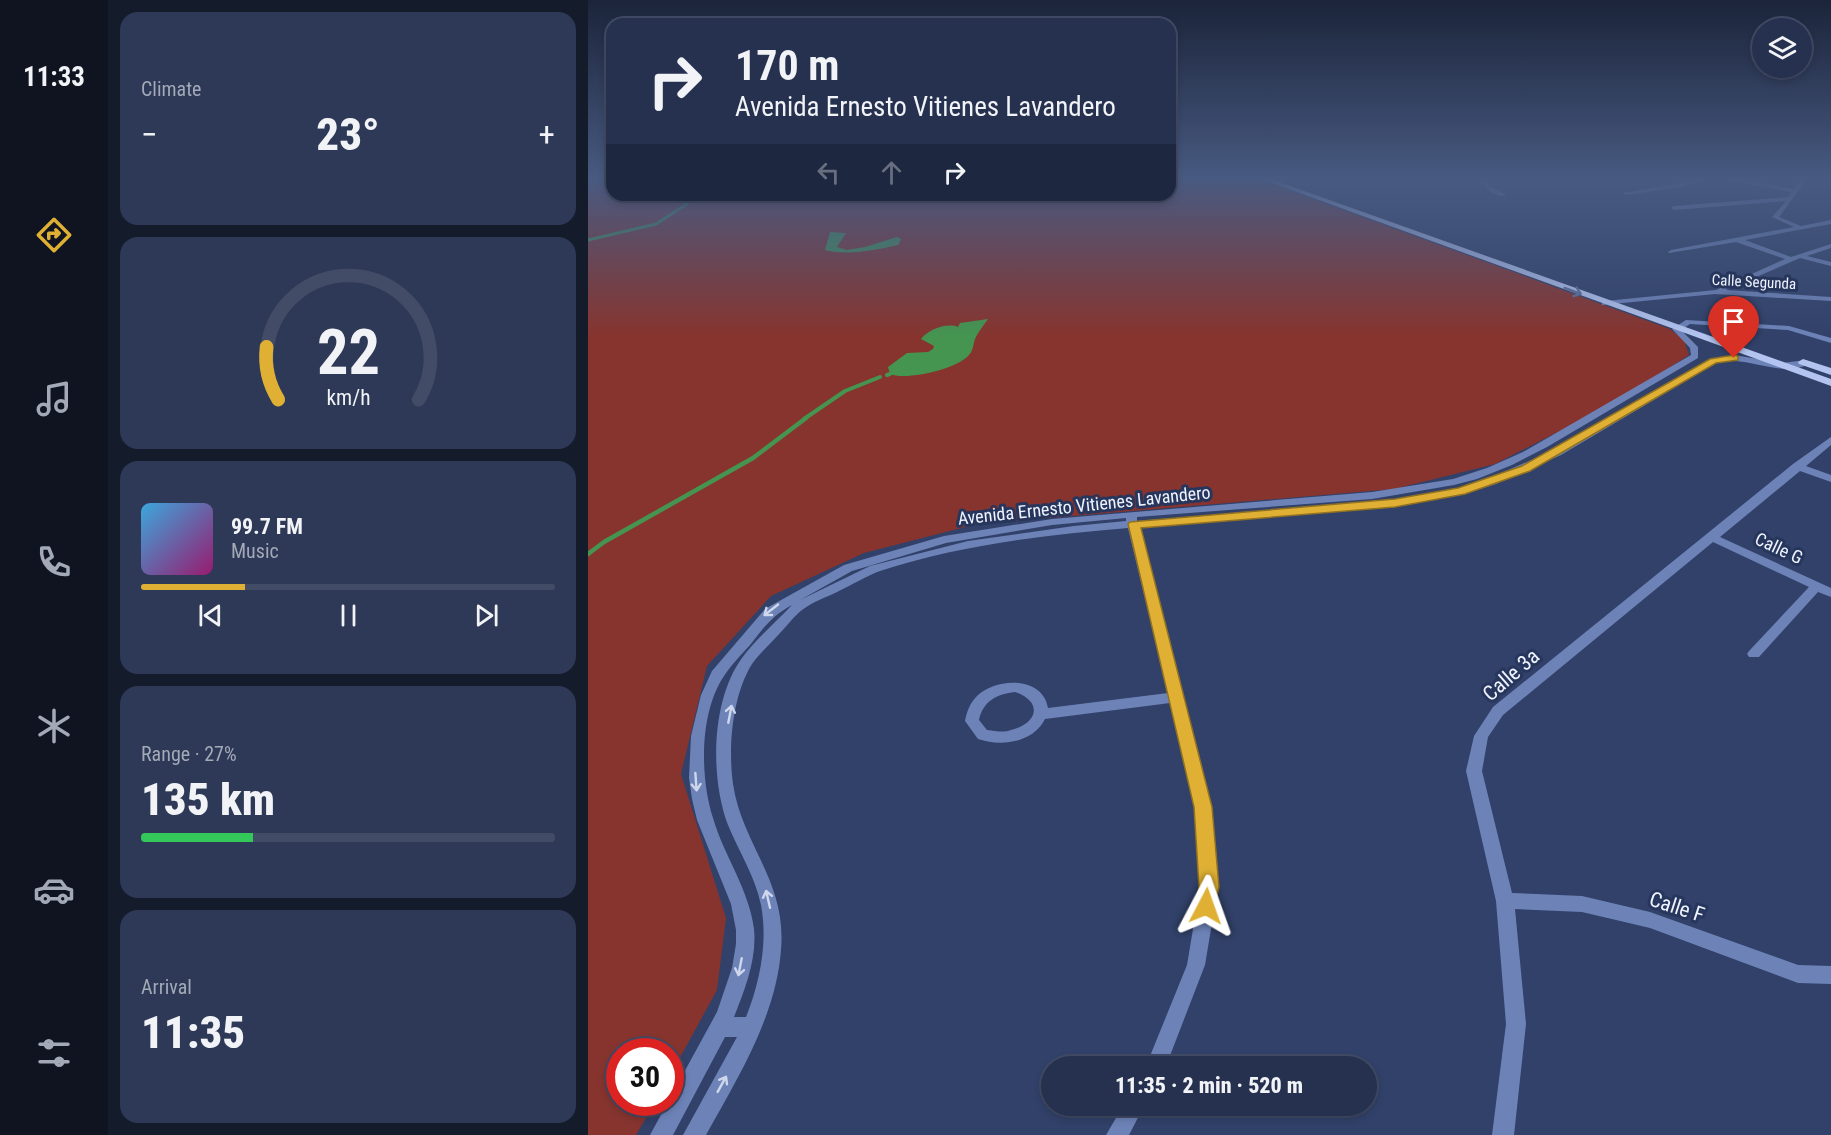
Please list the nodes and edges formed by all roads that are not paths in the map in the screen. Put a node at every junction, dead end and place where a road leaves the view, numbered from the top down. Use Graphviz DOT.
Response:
graph roads {
  1 [pos="1407,231"];
  2 [pos="1428,231"];
  3 [pos="1782,231"];
  4 [pos="1734,239"];
  5 [pos="1831,246"];
  6 [pos="1671,252"];
  7 [pos="1799,256"];
  8 [pos="1791,259"];
  9 [pos="1831,264"];
  10 [pos="1715,292"];
  11 [pos="1831,299"];
  12 [pos="1630,301"];
  13 [pos="1605,303"];
  14 [pos="1683,325"];
  15 [pos="1831,341"];
  16 [pos="1806,363"];
  17 [pos="1782,366"];
  18 [pos="1831,372"];
  19 [pos="1831,383"];
  20 [pos="1616,403"];
  21 [pos="1630,410"];
  22 [pos="1831,440"];
  23 [pos="1542,446"];
  24 [pos="1555,452"];
  25 [pos="1797,465"];
  26 [pos="1831,479"];
  27 [pos="1364,500"];
  28 [pos="1132,520"];
  29 [pos="1711,537"];
  30 [pos="1817,586"];
  31 [pos="1831,593"];
  32 [pos="1754,654"];
  33 [pos="1175,697"];
  34 [pos="1042,714"];
  35 [pos="1505,901"];
  36 [pos="1831,975"];
  37 [pos="751,1026"];
  38 [pos="719,1028"];
  39 [pos="1160,1056"];
  40 [pos="1128,1116"];
  41 [pos="661,1135"];
  42 [pos="694,1135"];
  43 [pos="1117,1135"];
  44 [pos="1503,1135"];
  1 -- 13 [label="main road, one-way"];
  2 -- 12 [label="main road"];
  3 -- 4 [label="street"];
  4 -- 6 [label="street"];
  4 -- 8 [label="street"];
  5 -- 7 [label="street"];
  7 -- 8 [label="street"];
  7 -- 9 [label="street"];
  8 -- 10 [label="street"];
  10 -- 11 [label="street, Calle Segunda"];
  10 -- 12 [label="street, Calle Segunda"];
  12 -- 13 [label="street, Calle Segunda"];
  12 -- 14 [label="main road"];
  13 -- 14 [label="main road"];
  14 -- 15 [label="street"];
  14 -- 16 [label="main road"];
  14 -- 17 [label="main road"];
  14 -- 20 [label="street, Avenida Ernesto Vitienes Lavandero"];
  16 -- 17 [label="street, Avenida Ernesto Vitienes Lavandero"];
  16 -- 18 [label="main road"];
  17 -- 19 [label="main road"];
  17 -- 21 [label="street, Avenida Ernesto Vitienes Lavandero"];
  20 -- 21 [label="street"];
  20 -- 23 [label="street, Avenida Ernesto Vitienes Lavandero"];
  21 -- 24 [label="street, Avenida Ernesto Vitienes Lavandero"];
  22 -- 25 [label="street, Calle 3a"];
  23 -- 24 [label="street"];
  23 -- 27 [label="street, Avenida Ernesto Vitienes Lavandero"];
  24 -- 27 [label="street, Avenida Ernesto Vitienes Lavandero"];
  25 -- 26 [label="street"];
  25 -- 29 [label="street, Calle 3a"];
  27 -- 28 [label="street, Avenida Ernesto Vitienes Lavandero"];
  28 -- 33 [label="street"];
  37 -- 28 [label="street, Avenida Ernesto Vitienes Lavandero, one-way"];
  28 -- 38 [label="street, Avenida Ernesto Vitienes Lavandero, one-way"];
  29 -- 30 [label="street, Calle G"];
  29 -- 35 [label="street, Calle 3a"];
  30 -- 31 [label="street, Calle G"];
  30 -- 32 [label="street"];
  33 -- 34 [label="street"];
  33 -- 39 [label="street"];
  34 -- 34 [label="street"];
  35 -- 36 [label="street, Calle F"];
  35 -- 44 [label="street, Calle 3a"];
  37 -- 38 [label="street"];
  42 -- 37 [label="street, Avenida Ernesto Vitienes Lavandero, one-way"];
  38 -- 41 [label="street, Avenida Ernesto Vitienes Lavandero"];
  40 -- 43 [label="street"];
}
